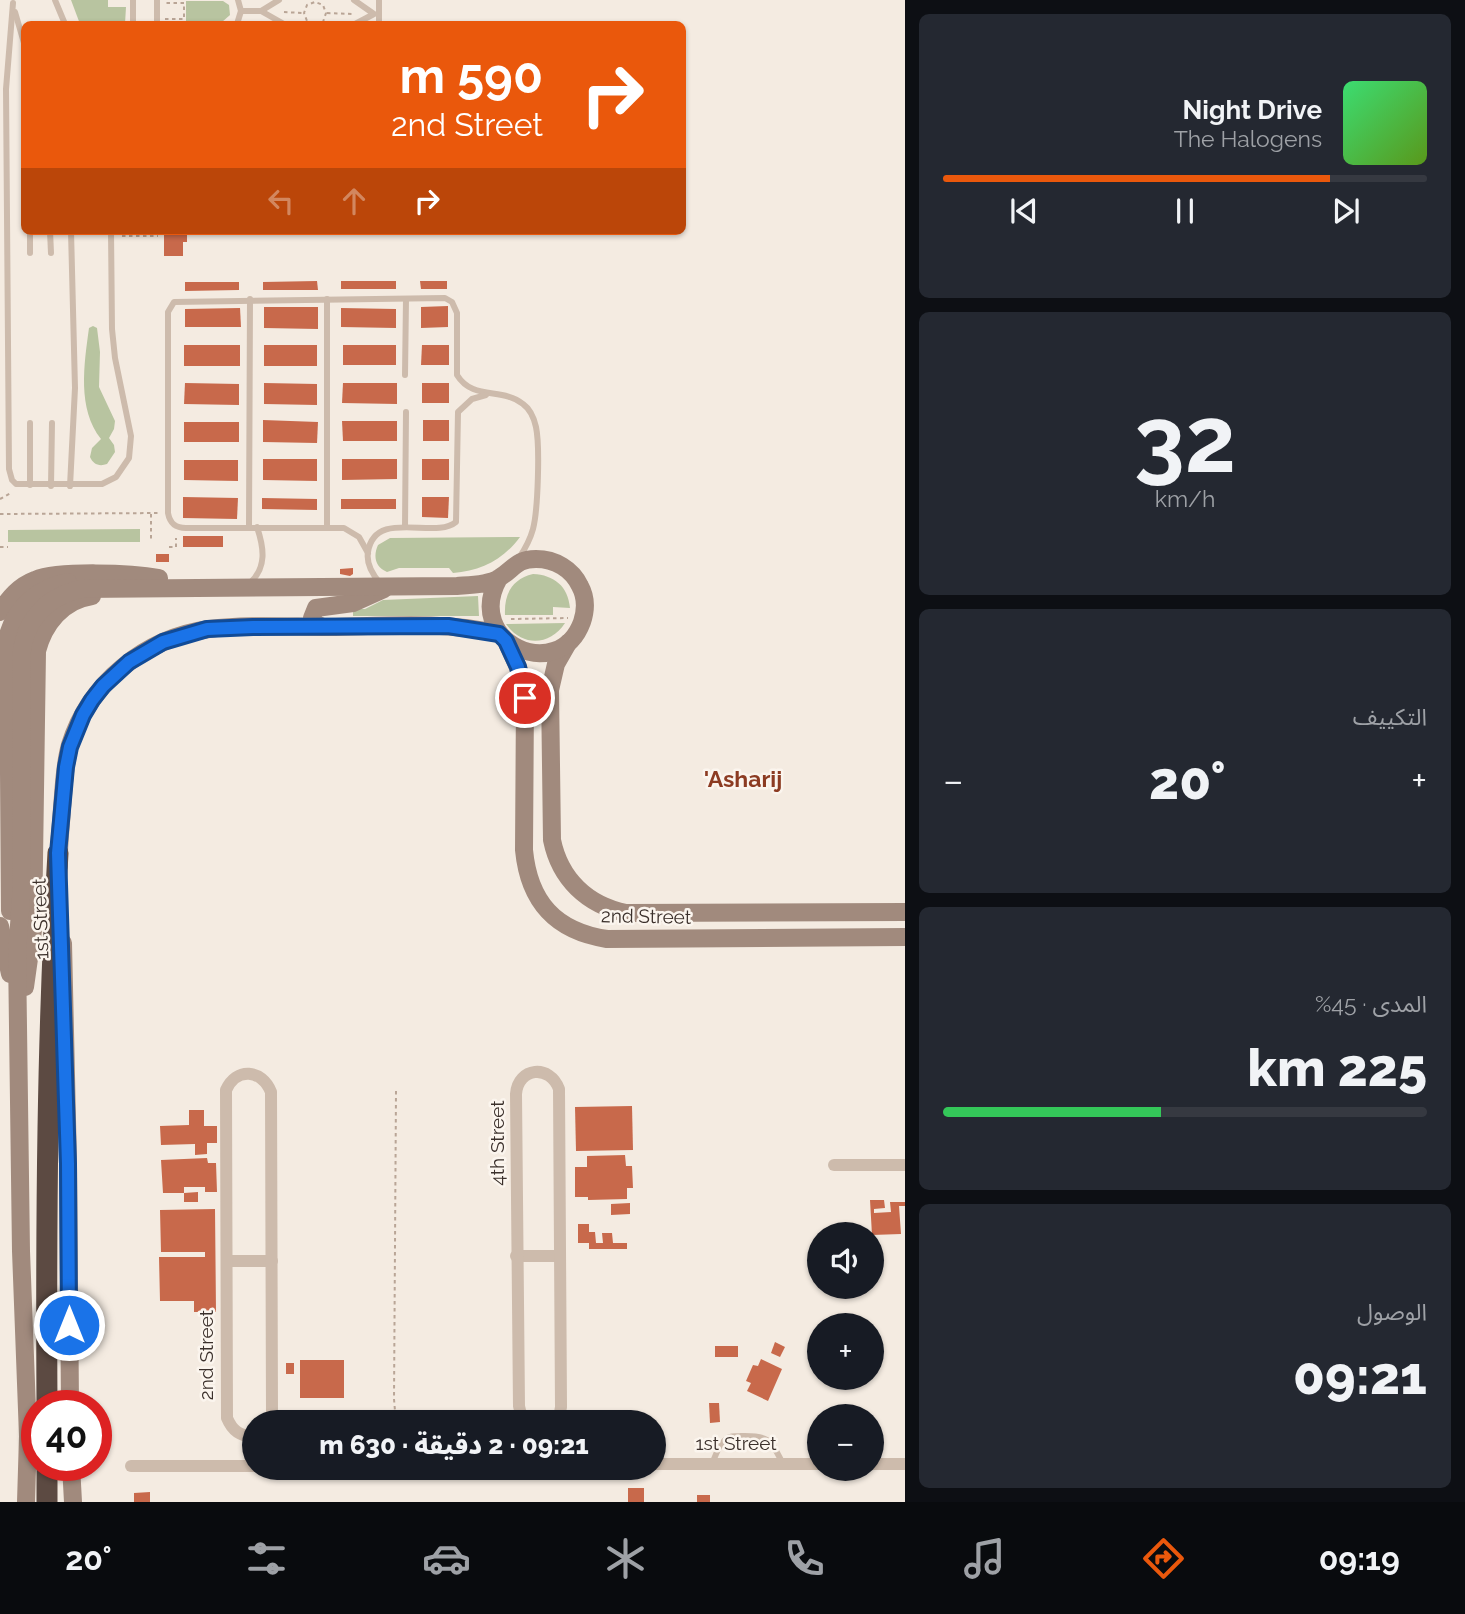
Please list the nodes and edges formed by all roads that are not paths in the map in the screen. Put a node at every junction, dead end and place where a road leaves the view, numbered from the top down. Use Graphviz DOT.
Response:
graph roads {
  1 [pos="55,0"];
  2 [pos="133,0"];
  3 [pos="238,0"];
  4 [pos="279,0"];
  5 [pos="354,0"];
  6 [pos="379,0"];
  7 [pos="13,1"];
  8 [pos="157,1"];
  9 [pos="261,10"];
  10 [pos="241,11"];
  11 [pos="376,14"];
  12 [pos="64,21"];
  13 [pos="133,21"];
  14 [pos="157,21"];
  15 [pos="238,21"];
  16 [pos="279,21"];
  17 [pos="361,21"];
  18 [pos="378,21"];
  19 [pos="21,32"];
  20 [pos="8,230"];
  21 [pos="0,231"];
  22 [pos="30,235"];
  23 [pos="50,235"];
  24 [pos="71,235"];
  25 [pos="111,235"];
  26 [pos="30,253"];
  27 [pos="51,253"];
  28 [pos="250,299"];
  29 [pos="327,299"];
  30 [pos="406,299"];
  31 [pos="405,375"];
  32 [pos="488,394"];
  33 [pos="406,412"];
  34 [pos="30,423"];
  35 [pos="52,423"];
  36 [pos="30,485"];
  37 [pos="51,486"];
  38 [pos="70,486"];
  39 [pos="249,527"];
  40 [pos="257,527"];
  41 [pos="327,527"];
  42 [pos="405,527"];
  43 [pos="368,553"];
  44 [pos="514,565"];
  45 [pos="499,578"];
  46 [pos="179,582"];
  47 [pos="211,587"];
  48 [pos="387,587"];
  49 [pos="244,588"];
  50 [pos="0,612"];
  51 [pos="323,627"];
  52 [pos="499,631"];
  53 [pos="570,641"];
  54 [pos="58,853"];
  55 [pos="905,912"];
  56 [pos="0,926"];
  57 [pos="905,937"];
  58 [pos="17,952"];
  59 [pos="18,1007"];
  60 [pos="834,1165"];
  61 [pos="905,1165"];
  62 [pos="516,1256"];
  63 [pos="559,1256"];
  64 [pos="227,1261"];
  65 [pos="272,1261"];
  66 [pos="47,1390"];
  67 [pos="70,1390"];
  68 [pos="272,1410"];
  69 [pos="520,1410"];
  70 [pos="560,1410"];
  71 [pos="242,1433"];
  72 [pos="666,1464"];
  73 [pos="712,1464"];
  74 [pos="783,1464"];
  75 [pos="807,1464"];
  76 [pos="884,1464"];
  77 [pos="905,1464"];
  78 [pos="131,1466"];
  79 [pos="242,1466"];
  80 [pos="47,1481"];
  81 [pos="72,1481"];
  82 [pos="26,1502"];
  83 [pos="47,1502"];
  84 [pos="73,1502"];
  1 -- 12 [label="lane"];
  2 -- 13 [label="lane"];
  3 -- 10 [label="lane"];
  4 -- 9 [label="lane"];
  5 -- 11 [label="lane"];
  6 -- 11 [label="lane"];
  7 -- 19 [label="lane"];
  7 -- 20 [label="lane"];
  8 -- 14 [label="lane"];
  9 -- 10 [label="lane"];
  9 -- 16 [label="lane"];
  10 -- 15 [label="lane"];
  11 -- 17 [label="lane"];
  11 -- 18 [label="lane"];
  20 -- 21 [label="lane"];
  20 -- 36 [label="lane"];
  22 -- 26 [label="lane"];
  23 -- 27 [label="lane"];
  24 -- 38 [label="lane"];
  25 -- 38 [label="lane"];
  28 -- 29 [label="lane"];
  28 -- 39 [label="lane"];
  28 -- 39 [label="lane"];
  29 -- 30 [label="lane"];
  29 -- 41 [label="lane"];
  30 -- 31 [label="lane"];
  30 -- 32 [label="lane"];
  32 -- 42 [label="lane"];
  32 -- 44 [label="lane"];
  33 -- 42 [label="lane"];
  34 -- 36 [label="lane"];
  35 -- 37 [label="lane"];
  36 -- 37 [label="lane"];
  37 -- 38 [label="lane"];
  39 -- 40 [label="lane"];
  40 -- 41 [label="lane"];
  40 -- 49 [label="lane"];
  41 -- 43 [label="lane"];
  42 -- 43 [label="lane"];
  43 -- 48 [label="lane"];
  44 -- 45 [label="street"];
  44 -- 53 [label="street, 2nd Street"];
  45 -- 48 [label="street, 1st Street"];
  45 -- 52 [label="street"];
  46 -- 47 [label="street, 1st Street"];
  46 -- 50 [label="street"];
  46 -- 58 [label="street, 1st Street"];
  47 -- 49 [label="street, 1st Street"];
  47 -- 58 [label="street, 1st Street"];
  47 -- 59 [label="street"];
  48 -- 49 [label="street, 1st Street"];
  48 -- 51 [label="street"];
  51 -- 52 [label="street, 1st Street"];
  51 -- 54 [label="street, 1st Street"];
  52 -- 53 [label="street, 1st Street"];
  52 -- 57 [label="street, 2nd Street"];
  53 -- 55 [label="street, 2nd Street"];
  54 -- 66 [label="highway"];
  54 -- 67 [label="street, 1st Street"];
  56 -- 59 [label="street"];
  58 -- 59 [label="street, 1st Street"];
  59 -- 82 [label="street, 1st Street"];
  60 -- 61 [label="street"];
  62 -- 63 [label="street"];
  62 -- 63 [label="street, 4th Street"];
  62 -- 69 [label="street, 4th Street"];
  63 -- 70 [label="street, 4th Street"];
  64 -- 65 [label="street"];
  64 -- 65 [label="street, 2nd Street"];
  64 -- 71 [label="street, 2nd Street"];
  65 -- 68 [label="street, 2nd Street"];
  72 -- 73 [label="street, 1st Street"];
  73 -- 74 [label="street, 1st Street"];
  73 -- 74 [label="lane"];
  74 -- 75 [label="street, 1st Street"];
  76 -- 77 [label="street"];
  78 -- 79 [label="street"];
  80 -- 83 [label="highway"];
  81 -- 84 [label="street"];
}
